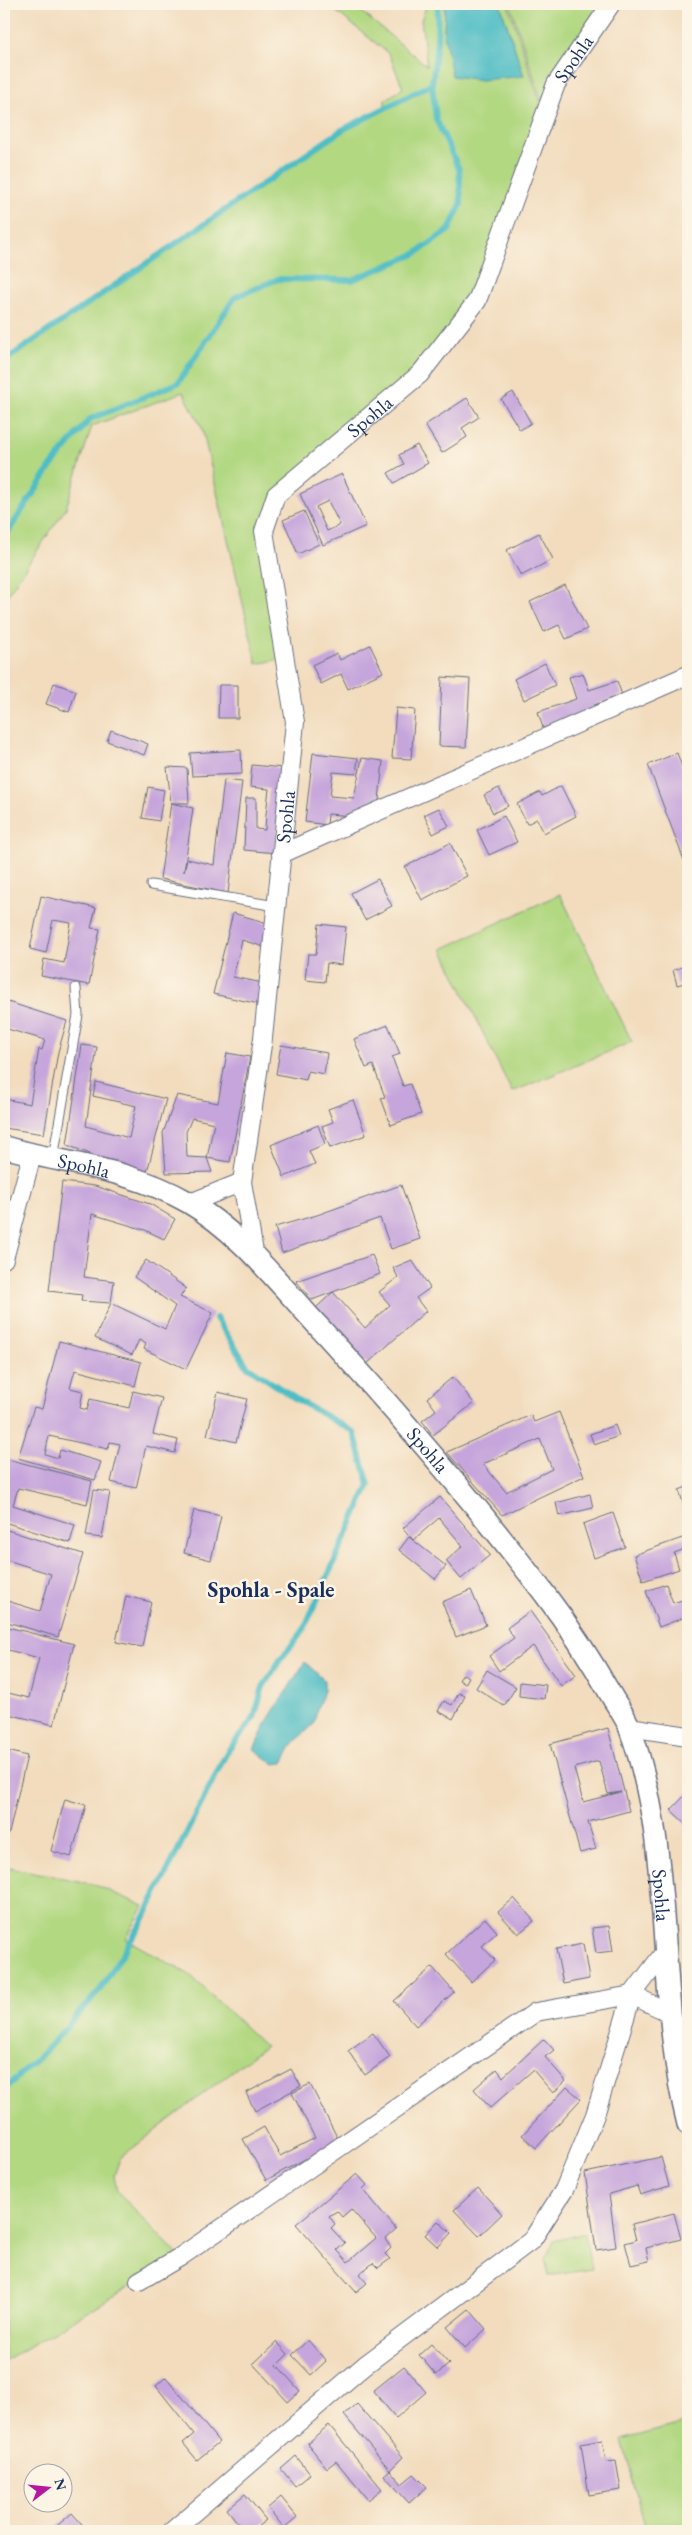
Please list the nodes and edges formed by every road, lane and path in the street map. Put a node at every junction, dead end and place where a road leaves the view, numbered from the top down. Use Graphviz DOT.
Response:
graph roads {
  1 [pos="611,4"];
  2 [pos="688,675"];
  3 [pos="282,854"];
  4 [pos="151,885"];
  5 [pos="276,906"];
  6 [pos="76,988"];
  7 [pos="4,1147"];
  8 [pos="32,1155"];
  9 [pos="53,1159"];
  10 [pos="242,1182"];
  11 [pos="190,1203"];
  12 [pos="255,1258"];
  13 [pos="4,1259"];
  14 [pos="629,1727"];
  15 [pos="688,1736"];
  16 [pos="667,1949"];
  17 [pos="632,1995"];
  18 [pos="670,2013"];
  19 [pos="687,2120"];
  20 [pos="140,2281"];
  21 [pos="172,2531"];
  1 -- 3 [label="street, Spohla"];
  2 -- 3 [label="street, Spohla"];
  3 -- 5 [label="street, Spohla"];
  4 -- 5 [label="lane"];
  5 -- 10 [label="street, Spohla"];
  6 -- 9 [label="lane"];
  7 -- 8 [label="street, Spohla"];
  8 -- 9 [label="street, Spohla"];
  8 -- 13 [label="street, Spohla"];
  9 -- 11 [label="street, Spohla"];
  10 -- 11 [label="street"];
  10 -- 12 [label="street, Spohla"];
  11 -- 12 [label="street, Spohla"];
  12 -- 14 [label="street, Spohla"];
  14 -- 15 [label="street"];
  14 -- 16 [label="street, Spohla"];
  16 -- 17 [label="street"];
  16 -- 18 [label="street, Spohla"];
  17 -- 18 [label="street"];
  17 -- 20 [label="street"];
  17 -- 21 [label="street"];
  18 -- 19 [label="street, Spohla"];
}
